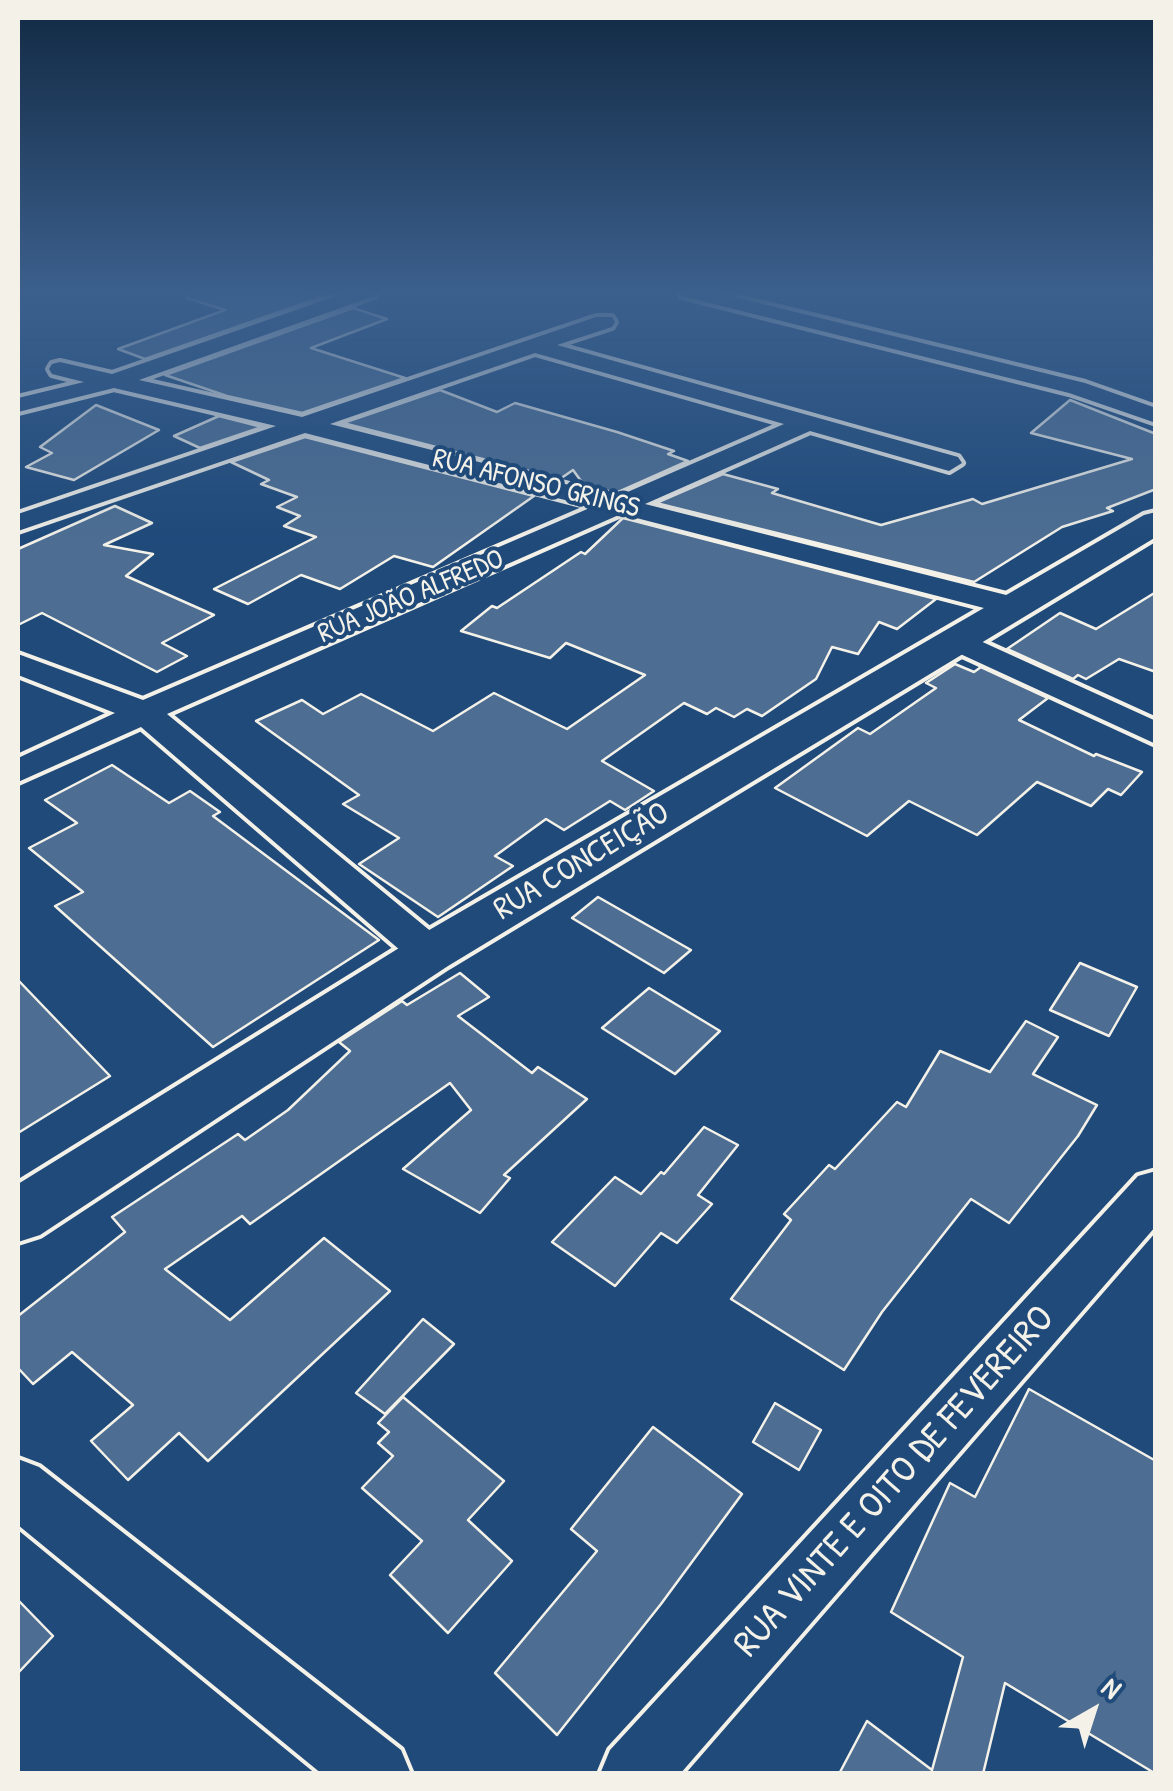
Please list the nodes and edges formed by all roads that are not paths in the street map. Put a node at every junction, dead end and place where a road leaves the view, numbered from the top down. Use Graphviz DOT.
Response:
graph roads {
  1 [pos="90,376"];
  2 [pos="129,376"];
  3 [pos="450,376"];
  4 [pos="637,376"];
  5 [pos="1027,376"];
  6 [pos="114,381"];
  7 [pos="18,406"];
  8 [pos="1156,416"];
  9 [pos="806,424"];
  10 [pos="308,426"];
  11 [pos="949,463"];
  12 [pos="622,506"];
  13 [pos="1156,522"];
  14 [pos="18,523"];
  15 [pos="1011,606"];
  16 [pos="954,639"];
  17 [pos="18,664"];
  18 [pos="144,712"];
  19 [pos="1156,734"];
  20 [pos="18,772"];
  21 [pos="430,953"];
  22 [pos="1156,1191"];
  23 [pos="18,1216"];
  24 [pos="18,1488"];
  25 [pos="377,1774"];
  26 [pos="634,1774"];
  1 -- 6 [label="street, RUA AFONSO GRINGS"];
  2 -- 6 [label="street"];
  3 -- 10 [label="street"];
  4 -- 9 [label="street"];
  5 -- 8 [label="street"];
  6 -- 7 [label="street"];
  6 -- 10 [label="street, RUA AFONSO GRINGS"];
  9 -- 11 [label="street"];
  9 -- 12 [label="street, RUA JOÃO ALFREDO"];
  10 -- 12 [label="street, RUA AFONSO GRINGS"];
  10 -- 14 [label="street"];
  12 -- 15 [label="street, RUA AFONSO GRINGS"];
  12 -- 18 [label="street, RUA JOÃO ALFREDO"];
  13 -- 15 [label="main road, RUA CONCEIÇÃO"];
  15 -- 16 [label="main road, RUA CONCEIÇÃO"];
  16 -- 19 [label="street"];
  16 -- 21 [label="main road, RUA CONCEIÇÃO"];
  17 -- 18 [label="street"];
  18 -- 20 [label="street, RUA JOÃO ALFREDO"];
  18 -- 21 [label="street"];
  21 -- 23 [label="main road, RUA CONCEIÇÃO"];
  22 -- 26 [label="street, RUA VINTE E OITO DE FEVEREIRO"];
  24 -- 25 [label="street"];
}
